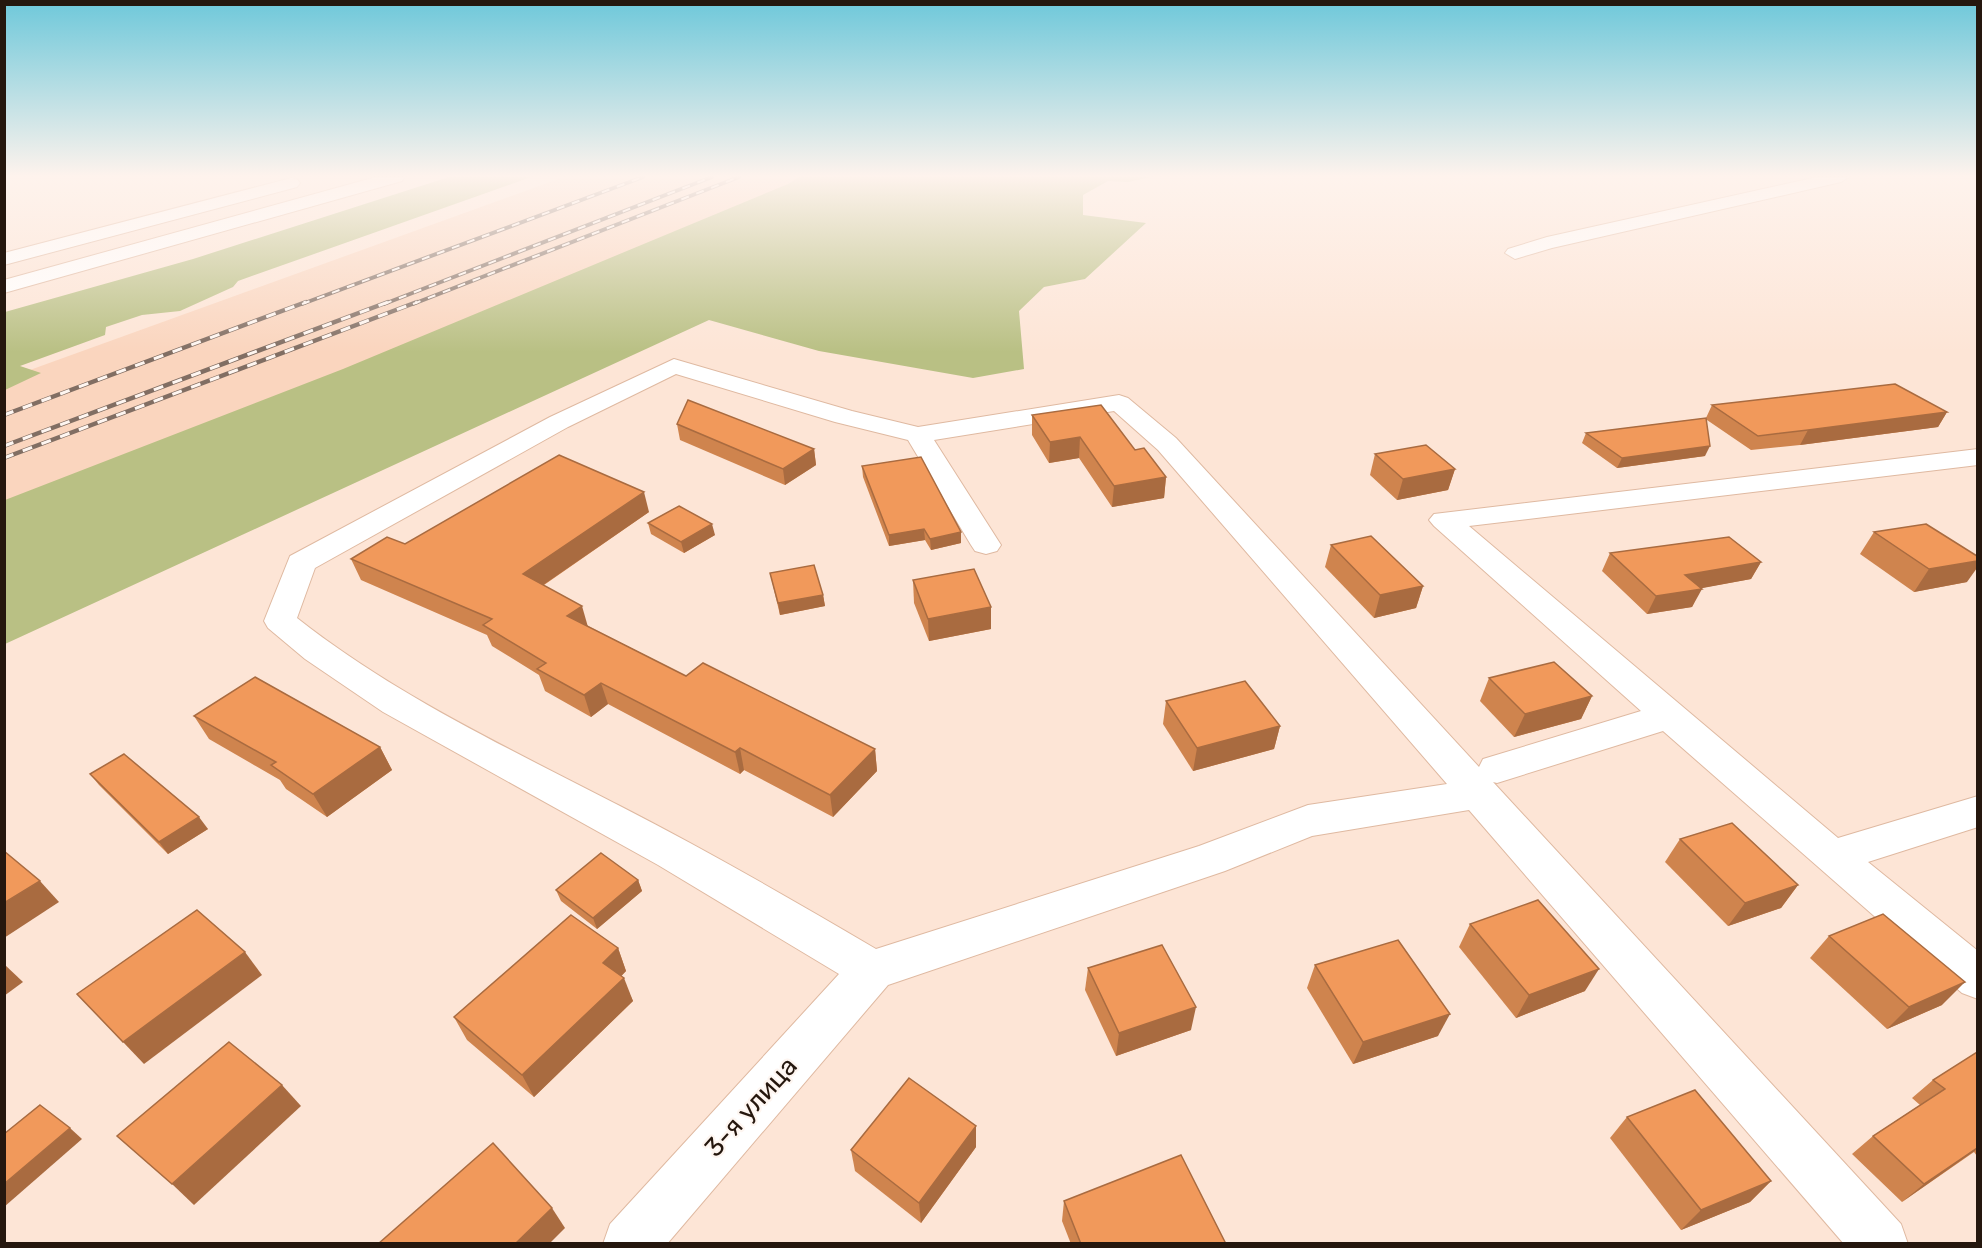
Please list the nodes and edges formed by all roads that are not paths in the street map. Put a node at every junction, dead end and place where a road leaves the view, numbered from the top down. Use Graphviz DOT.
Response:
graph roads {
  1 [pos="94,235"];
  2 [pos="188,235"];
  3 [pos="1582,235"];
  4 [pos="1515,254"];
  5 [pos="4,259"];
  6 [pos="4,287"];
  7 [pos="918,435"];
  8 [pos="1977,457"];
  9 [pos="986,545"];
  10 [pos="1669,716"];
  11 [pos="1488,782"];
  12 [pos="1977,811"];
  13 [pos="1832,857"];
  14 [pos="872,970"];
  15 [pos="1977,979"];
  16 [pos="630,1244"];
  17 [pos="1881,1244"];
  1 -- 5 [label="main road"];
  2 -- 6 [label="main road"];
  3 -- 4 [label="main road"];
  7 -- 9 [label="main road"];
  7 -- 11 [label="main road"];
  7 -- 14 [label="main road"];
  8 -- 10 [label="main road"];
  10 -- 11 [label="main road"];
  10 -- 13 [label="main road"];
  11 -- 14 [label="main road"];
  11 -- 17 [label="main road"];
  12 -- 13 [label="main road"];
  13 -- 15 [label="main road"];
  14 -- 16 [label="main road, 3-я улица"];
}
